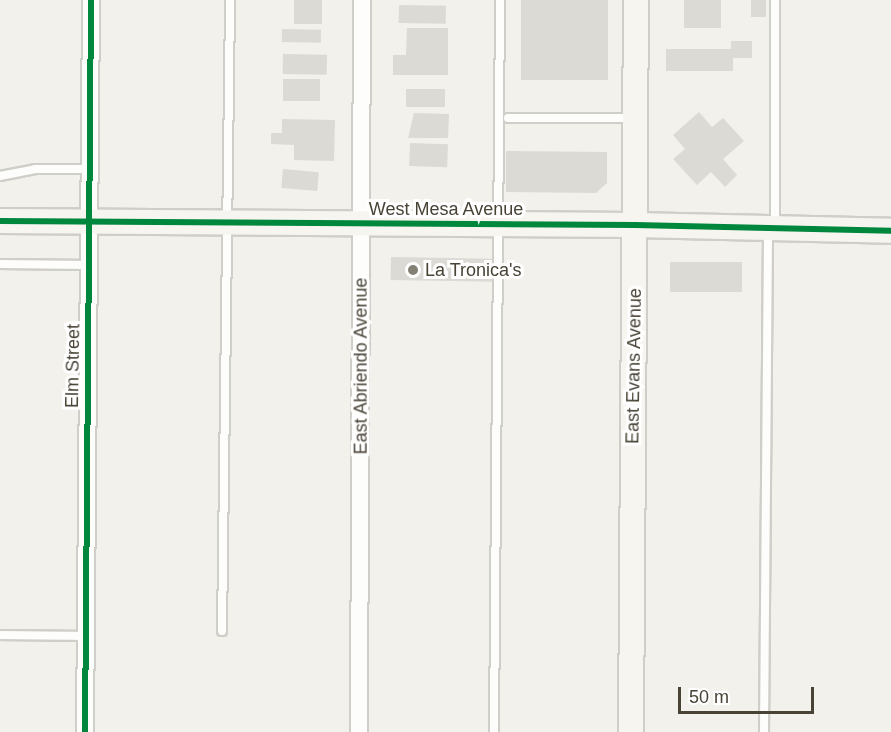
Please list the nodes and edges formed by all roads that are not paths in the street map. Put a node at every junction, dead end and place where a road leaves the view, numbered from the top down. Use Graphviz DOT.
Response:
graph roads {
  1 [pos="91,0"];
  2 [pos="230,0"];
  3 [pos="362,0"];
  4 [pos="500,0"];
  5 [pos="636,0"];
  6 [pos="775,0"];
  7 [pos="508,118"];
  8 [pos="636,118"];
  9 [pos="90,169"];
  10 [pos="0,176"];
  11 [pos="0,221"];
  12 [pos="90,223"];
  13 [pos="227,223"];
  14 [pos="361,224"];
  15 [pos="498,225"];
  16 [pos="635,225"];
  17 [pos="772,228"];
  18 [pos="891,231"];
  19 [pos="0,264"];
  20 [pos="89,265"];
  21 [pos="222,631"];
  22 [pos="0,635"];
  23 [pos="86,636"];
  24 [pos="85,732"];
  25 [pos="359,732"];
  26 [pos="494,732"];
  27 [pos="631,732"];
  28 [pos="764,732"];
  1 -- 9 [label="street, Elm Street"];
  2 -- 13 [label="lane"];
  3 -- 14 [label="street, East Abriendo Avenue"];
  4 -- 15 [label="lane"];
  5 -- 8 [label="street, East Evans Avenue"];
  6 -- 17 [label="lane"];
  7 -- 8 [label="lane"];
  8 -- 16 [label="street, East Evans Avenue"];
  9 -- 10 [label="lane"];
  9 -- 12 [label="street, Elm Street"];
  11 -- 12 [label="street, West Mesa Avenue"];
  12 -- 13 [label="street, West Mesa Avenue"];
  12 -- 20 [label="street, Elm Street"];
  13 -- 14 [label="street, West Mesa Avenue"];
  13 -- 21 [label="lane"];
  14 -- 15 [label="street, West Mesa Avenue"];
  14 -- 25 [label="street, East Abriendo Avenue"];
  15 -- 16 [label="street, West Mesa Avenue"];
  15 -- 26 [label="lane"];
  16 -- 17 [label="street, West Mesa Avenue"];
  16 -- 27 [label="street, East Evans Avenue"];
  17 -- 18 [label="street, West Mesa Avenue"];
  17 -- 28 [label="lane"];
  19 -- 20 [label="lane"];
  20 -- 23 [label="street, Elm Street"];
  22 -- 23 [label="lane"];
  23 -- 24 [label="street, Elm Street"];
}
